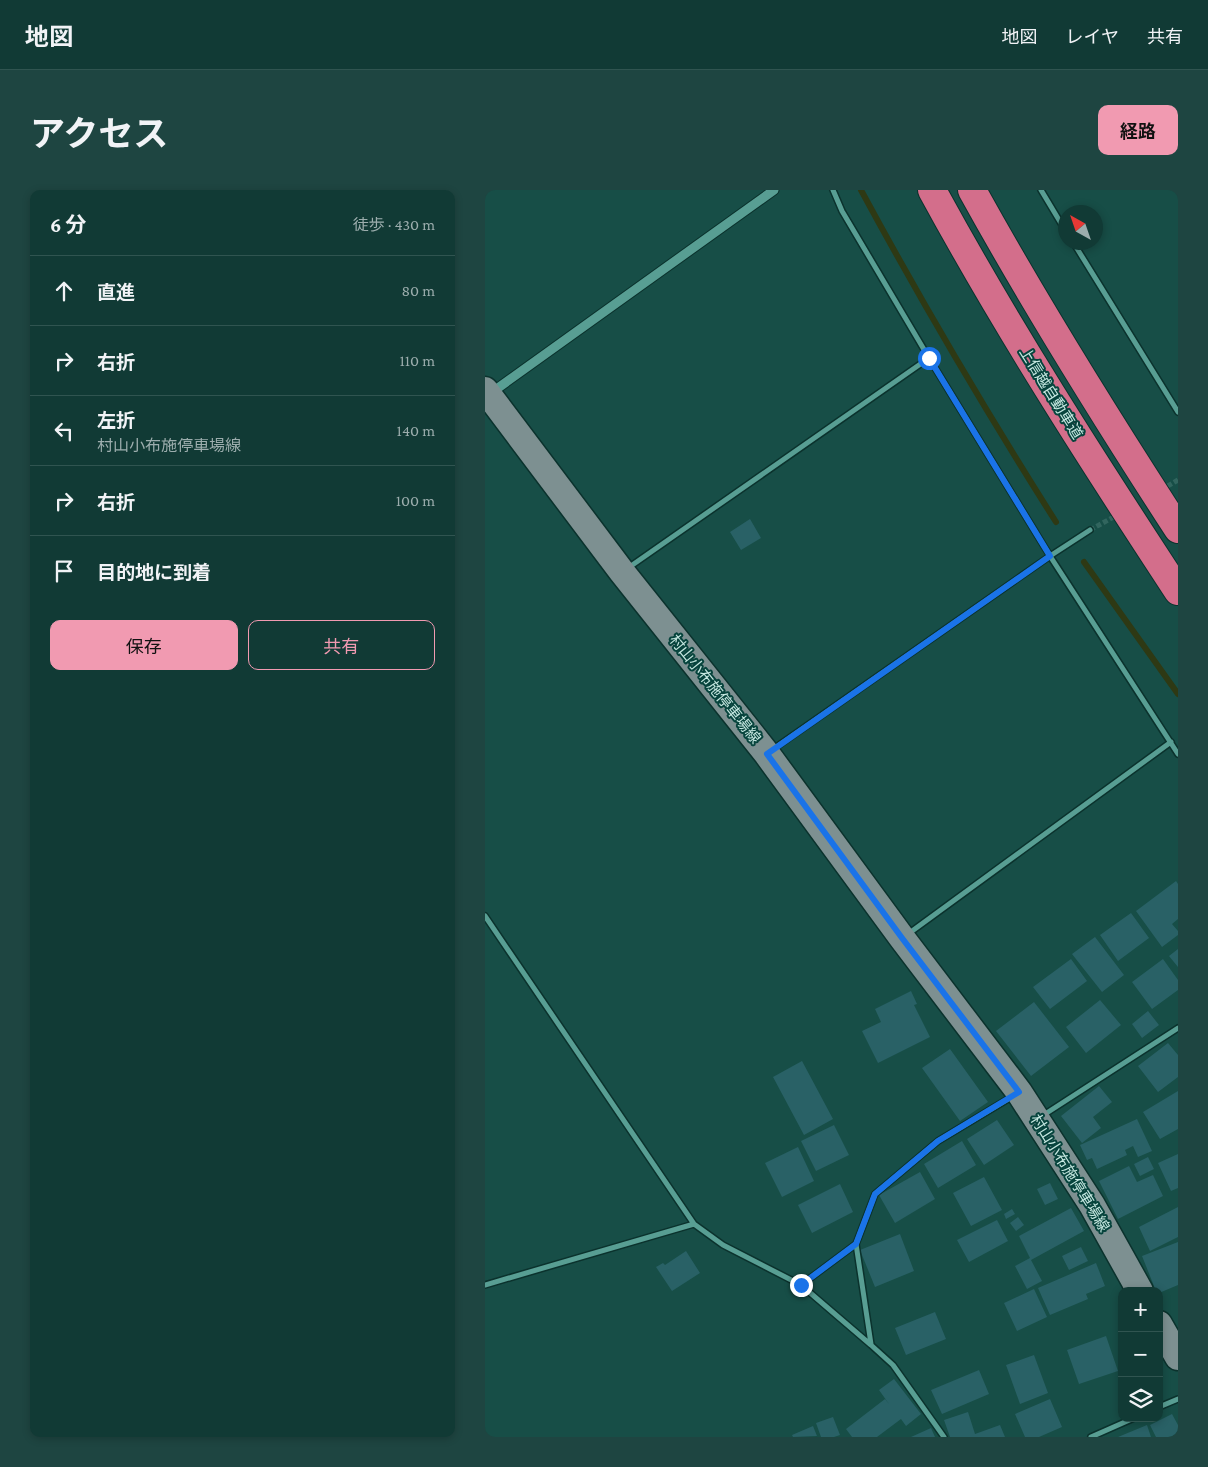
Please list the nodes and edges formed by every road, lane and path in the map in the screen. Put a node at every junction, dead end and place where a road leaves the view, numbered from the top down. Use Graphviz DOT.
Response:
graph roads {
  1 [pos="774,190"];
  2 [pos="833,190"];
  3 [pos="932,190"];
  4 [pos="972,190"];
  5 [pos="1041,190"];
  6 [pos="1058,218"];
  7 [pos="1078,250"];
  8 [pos="929,358"];
  9 [pos="487,392"];
  10 [pos="1178,412"];
  11 [pos="1178,528"];
  12 [pos="1090,530"];
  13 [pos="1050,556"];
  14 [pos="623,572"];
  15 [pos="1178,591"];
  16 [pos="1171,742"];
  17 [pos="767,754"];
  18 [pos="1178,754"];
  19 [pos="485,916"];
  20 [pos="902,938"];
  21 [pos="1178,1028"];
  22 [pos="1019,1092"];
  23 [pos="1038,1119"];
  24 [pos="694,1224"];
  25 [pos="856,1244"];
  26 [pos="485,1285"];
  27 [pos="801,1285"];
  28 [pos="1139,1287"];
  29 [pos="1163,1331"];
  30 [pos="871,1344"];
  31 [pos="1178,1357"];
  32 [pos="1178,1399"];
  33 [pos="1163,1405"];
  34 [pos="1124,1422"];
  35 [pos="944,1437"];
  36 [pos="1091,1437"];
  1 -- 9 [label="street"];
  2 -- 8 [label="street"];
  3 -- 15 [label="highway, 上信越自動車道"];
  4 -- 11 [label="highway"];
  5 -- 6 [label="street"];
  7 -- 10 [label="street"];
  8 -- 13 [label="street"];
  8 -- 14 [label="street"];
  9 -- 14 [label="main road, 村山小布施停車場線"];
  12 -- 13 [label="street"];
  13 -- 16 [label="street"];
  13 -- 17 [label="street"];
  14 -- 17 [label="main road, 村山小布施停車場線"];
  16 -- 18 [label="street"];
  16 -- 20 [label="street"];
  17 -- 20 [label="main road, 村山小布施停車場線"];
  19 -- 24 [label="street"];
  20 -- 22 [label="main road, 村山小布施停車場線"];
  21 -- 23 [label="street"];
  22 -- 23 [label="main road, 村山小布施停車場線"];
  22 -- 25 [label="street"];
  23 -- 28 [label="main road, 村山小布施停車場線"];
  24 -- 26 [label="street"];
  24 -- 27 [label="street"];
  25 -- 27 [label="street"];
  25 -- 30 [label="street"];
  27 -- 30 [label="street"];
  29 -- 31 [label="main road"];
  30 -- 35 [label="street"];
  32 -- 33 [label="street"];
  34 -- 36 [label="street"];
}
